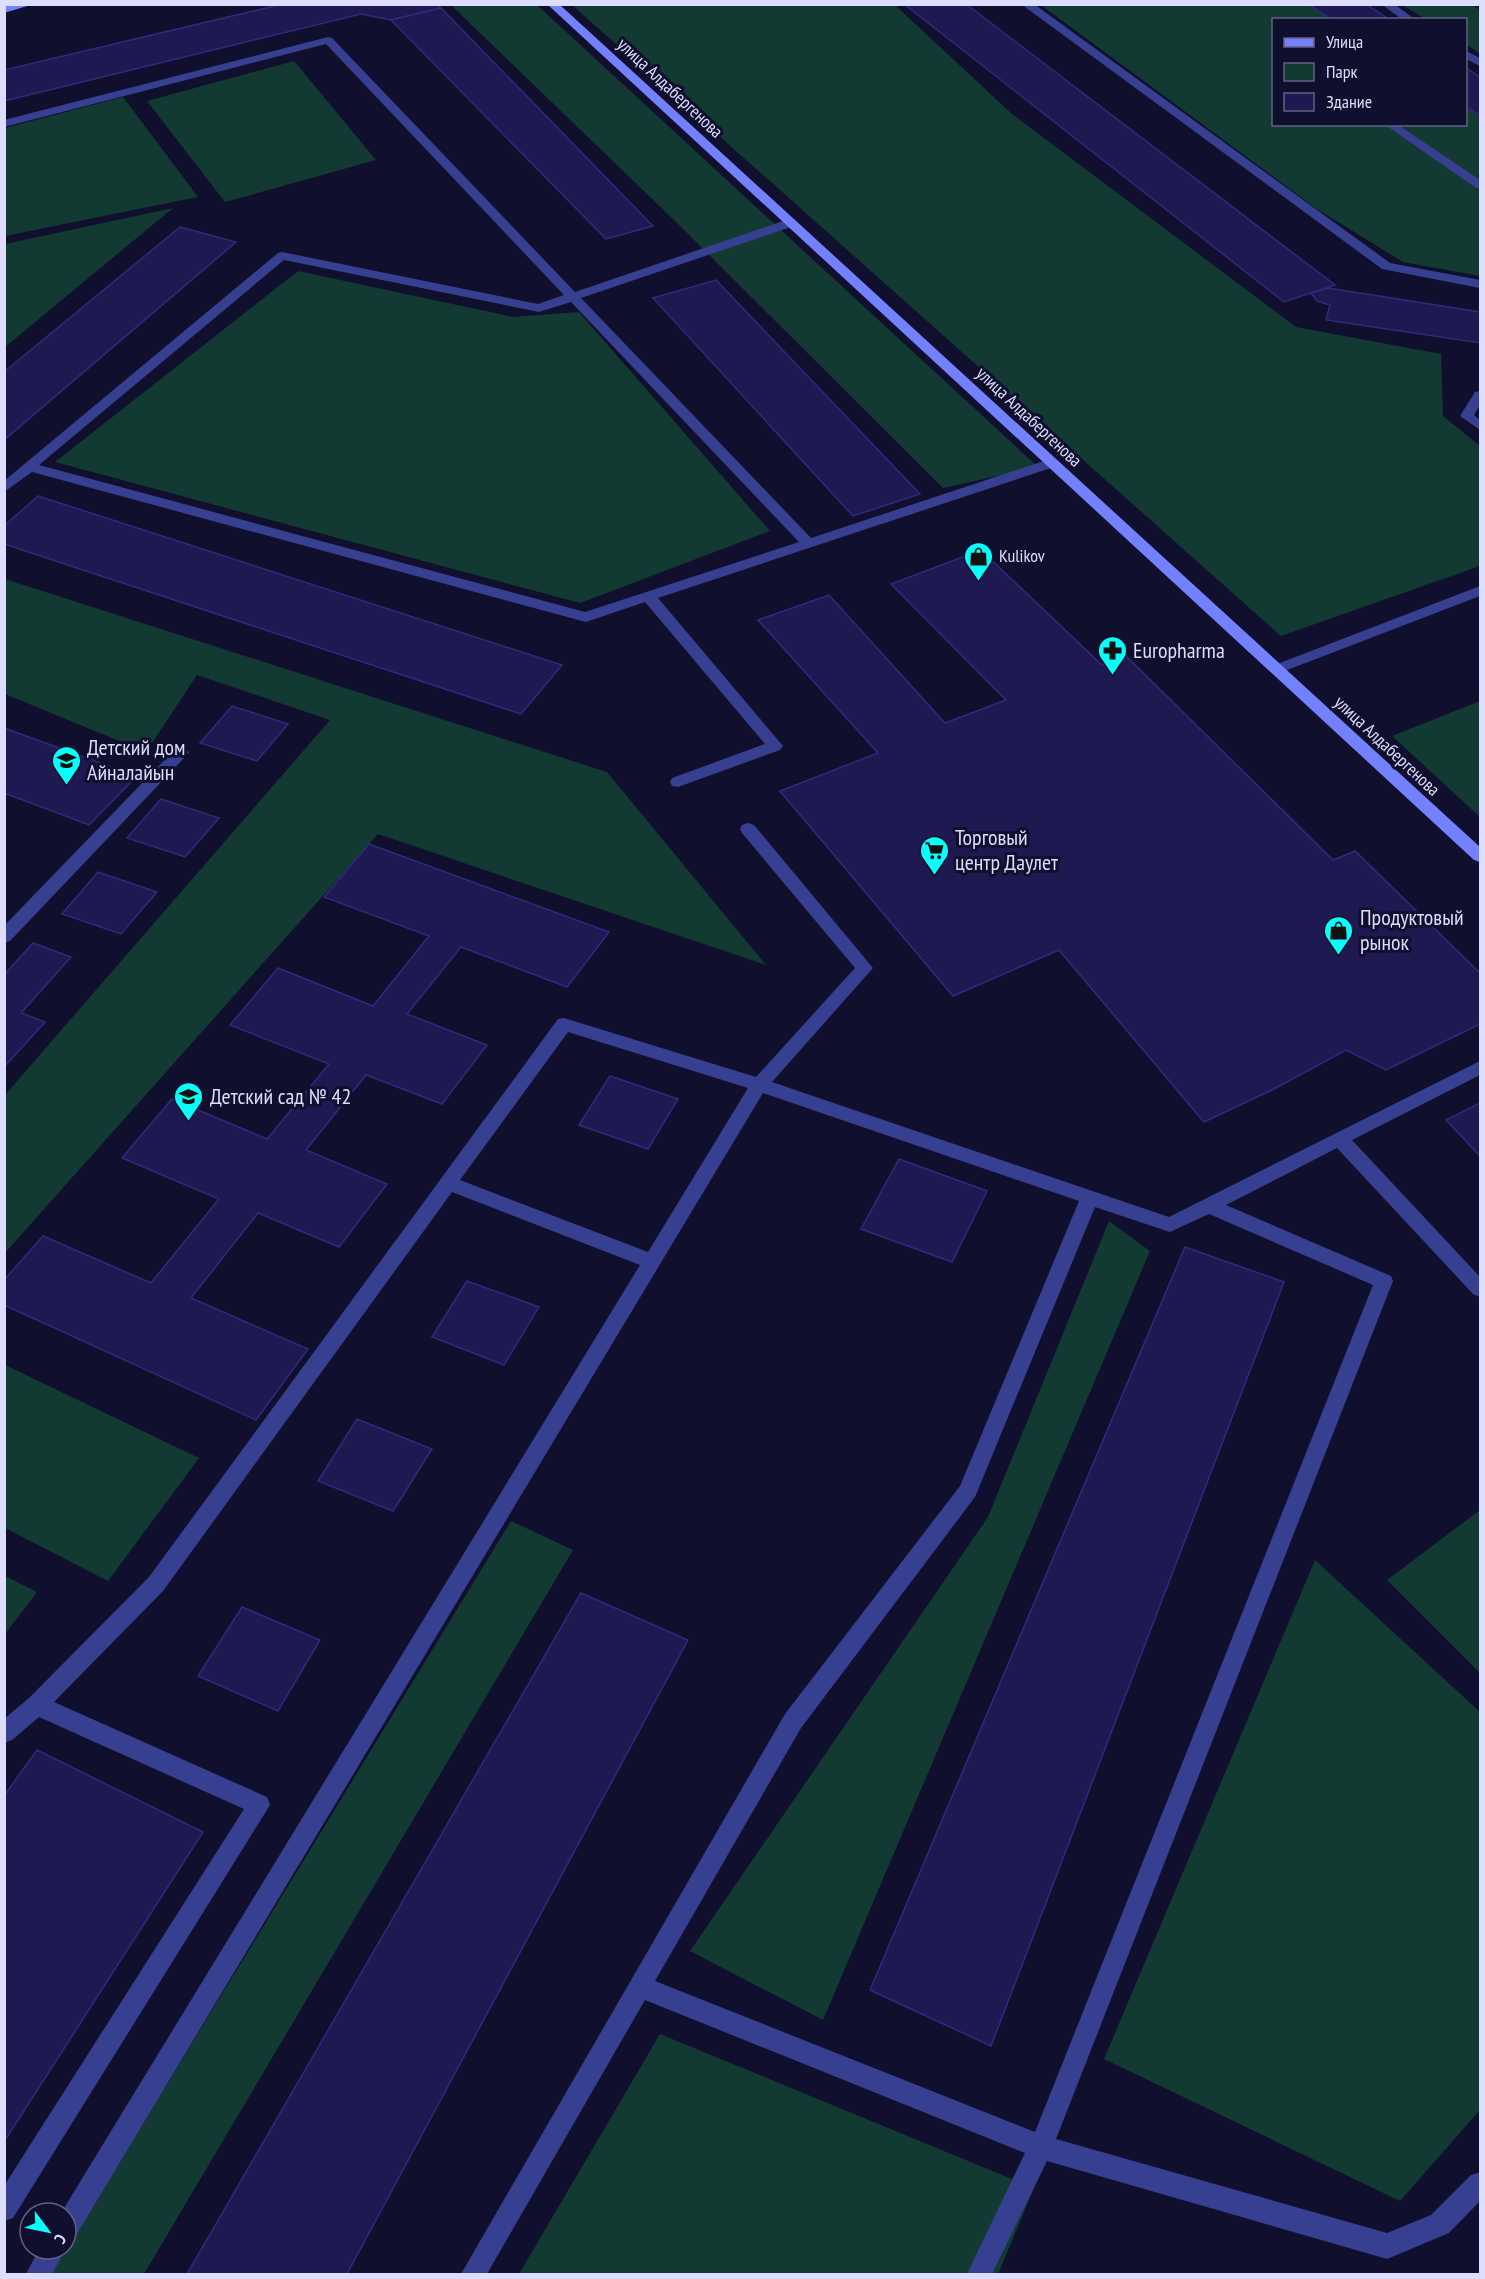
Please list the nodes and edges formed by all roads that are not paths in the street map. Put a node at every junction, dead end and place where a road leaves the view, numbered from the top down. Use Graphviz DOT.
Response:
graph roads {
  1 [pos="29,4"];
  2 [pos="552,4"];
  3 [pos="1026,4"];
  4 [pos="1386,4"];
  5 [pos="4,10"];
  6 [pos="1407,18"];
  7 [pos="1467,55"];
  8 [pos="1480,63"];
  9 [pos="4,124"];
  10 [pos="1392,126"];
  11 [pos="1480,184"];
  12 [pos="790,223"];
  13 [pos="1480,284"];
  14 [pos="574,296"];
  15 [pos="1480,395"];
  16 [pos="1480,426"];
  17 [pos="1052,463"];
  18 [pos="30,467"];
  19 [pos="4,488"];
  20 [pos="808,543"];
  21 [pos="1480,591"];
  22 [pos="648,596"];
  23 [pos="1277,669"];
  24 [pos="181,752"];
  25 [pos="678,782"];
  26 [pos="748,829"];
  27 [pos="1480,856"];
  28 [pos="4,937"];
  29 [pos="1480,1067"];
  30 [pos="759,1085"];
  31 [pos="1340,1139"];
  32 [pos="448,1183"];
  33 [pos="1090,1198"];
  34 [pos="1209,1206"];
  35 [pos="650,1261"];
  36 [pos="1480,1289"];
  37 [pos="37,1705"];
  38 [pos="4,1733"];
  39 [pos="639,1986"];
  40 [pos="1041,2147"];
  41 [pos="1480,2184"];
  42 [pos="78,2208"];
  43 [pos="4,2209"];
  44 [pos="46,2261"];
  45 [pos="38,2274"];
  46 [pos="473,2274"];
  47 [pos="979,2274"];
  1 -- 5 [label="street"];
  2 -- 12 [label="street, улица Алдабергенова"];
  3 -- 13 [label="street"];
  4 -- 6 [label="street"];
  7 -- 8 [label="street"];
  9 -- 14 [label="street"];
  10 -- 11 [label="street"];
  12 -- 14 [label="street"];
  12 -- 17 [label="street, улица Алдабергенова"];
  14 -- 18 [label="street"];
  14 -- 20 [label="street"];
  15 -- 16 [label="street"];
  17 -- 20 [label="street"];
  17 -- 23 [label="street, улица Алдабергенова"];
  18 -- 19 [label="street"];
  18 -- 22 [label="street"];
  20 -- 22 [label="street"];
  21 -- 23 [label="street"];
  22 -- 25 [label="street"];
  23 -- 27 [label="street, улица Алдабергенова"];
  24 -- 28 [label="street"];
  26 -- 30 [label="street"];
  29 -- 31 [label="street"];
  30 -- 32 [label="street"];
  30 -- 33 [label="street"];
  30 -- 35 [label="street"];
  31 -- 34 [label="street"];
  31 -- 36 [label="street"];
  32 -- 35 [label="street"];
  32 -- 37 [label="street"];
  33 -- 34 [label="street"];
  33 -- 39 [label="street"];
  34 -- 40 [label="street"];
  35 -- 42 [label="street"];
  37 -- 38 [label="street"];
  37 -- 43 [label="street"];
  39 -- 40 [label="street"];
  39 -- 46 [label="street"];
  40 -- 41 [label="street"];
  40 -- 47 [label="street"];
  44 -- 45 [label="street"];
}
